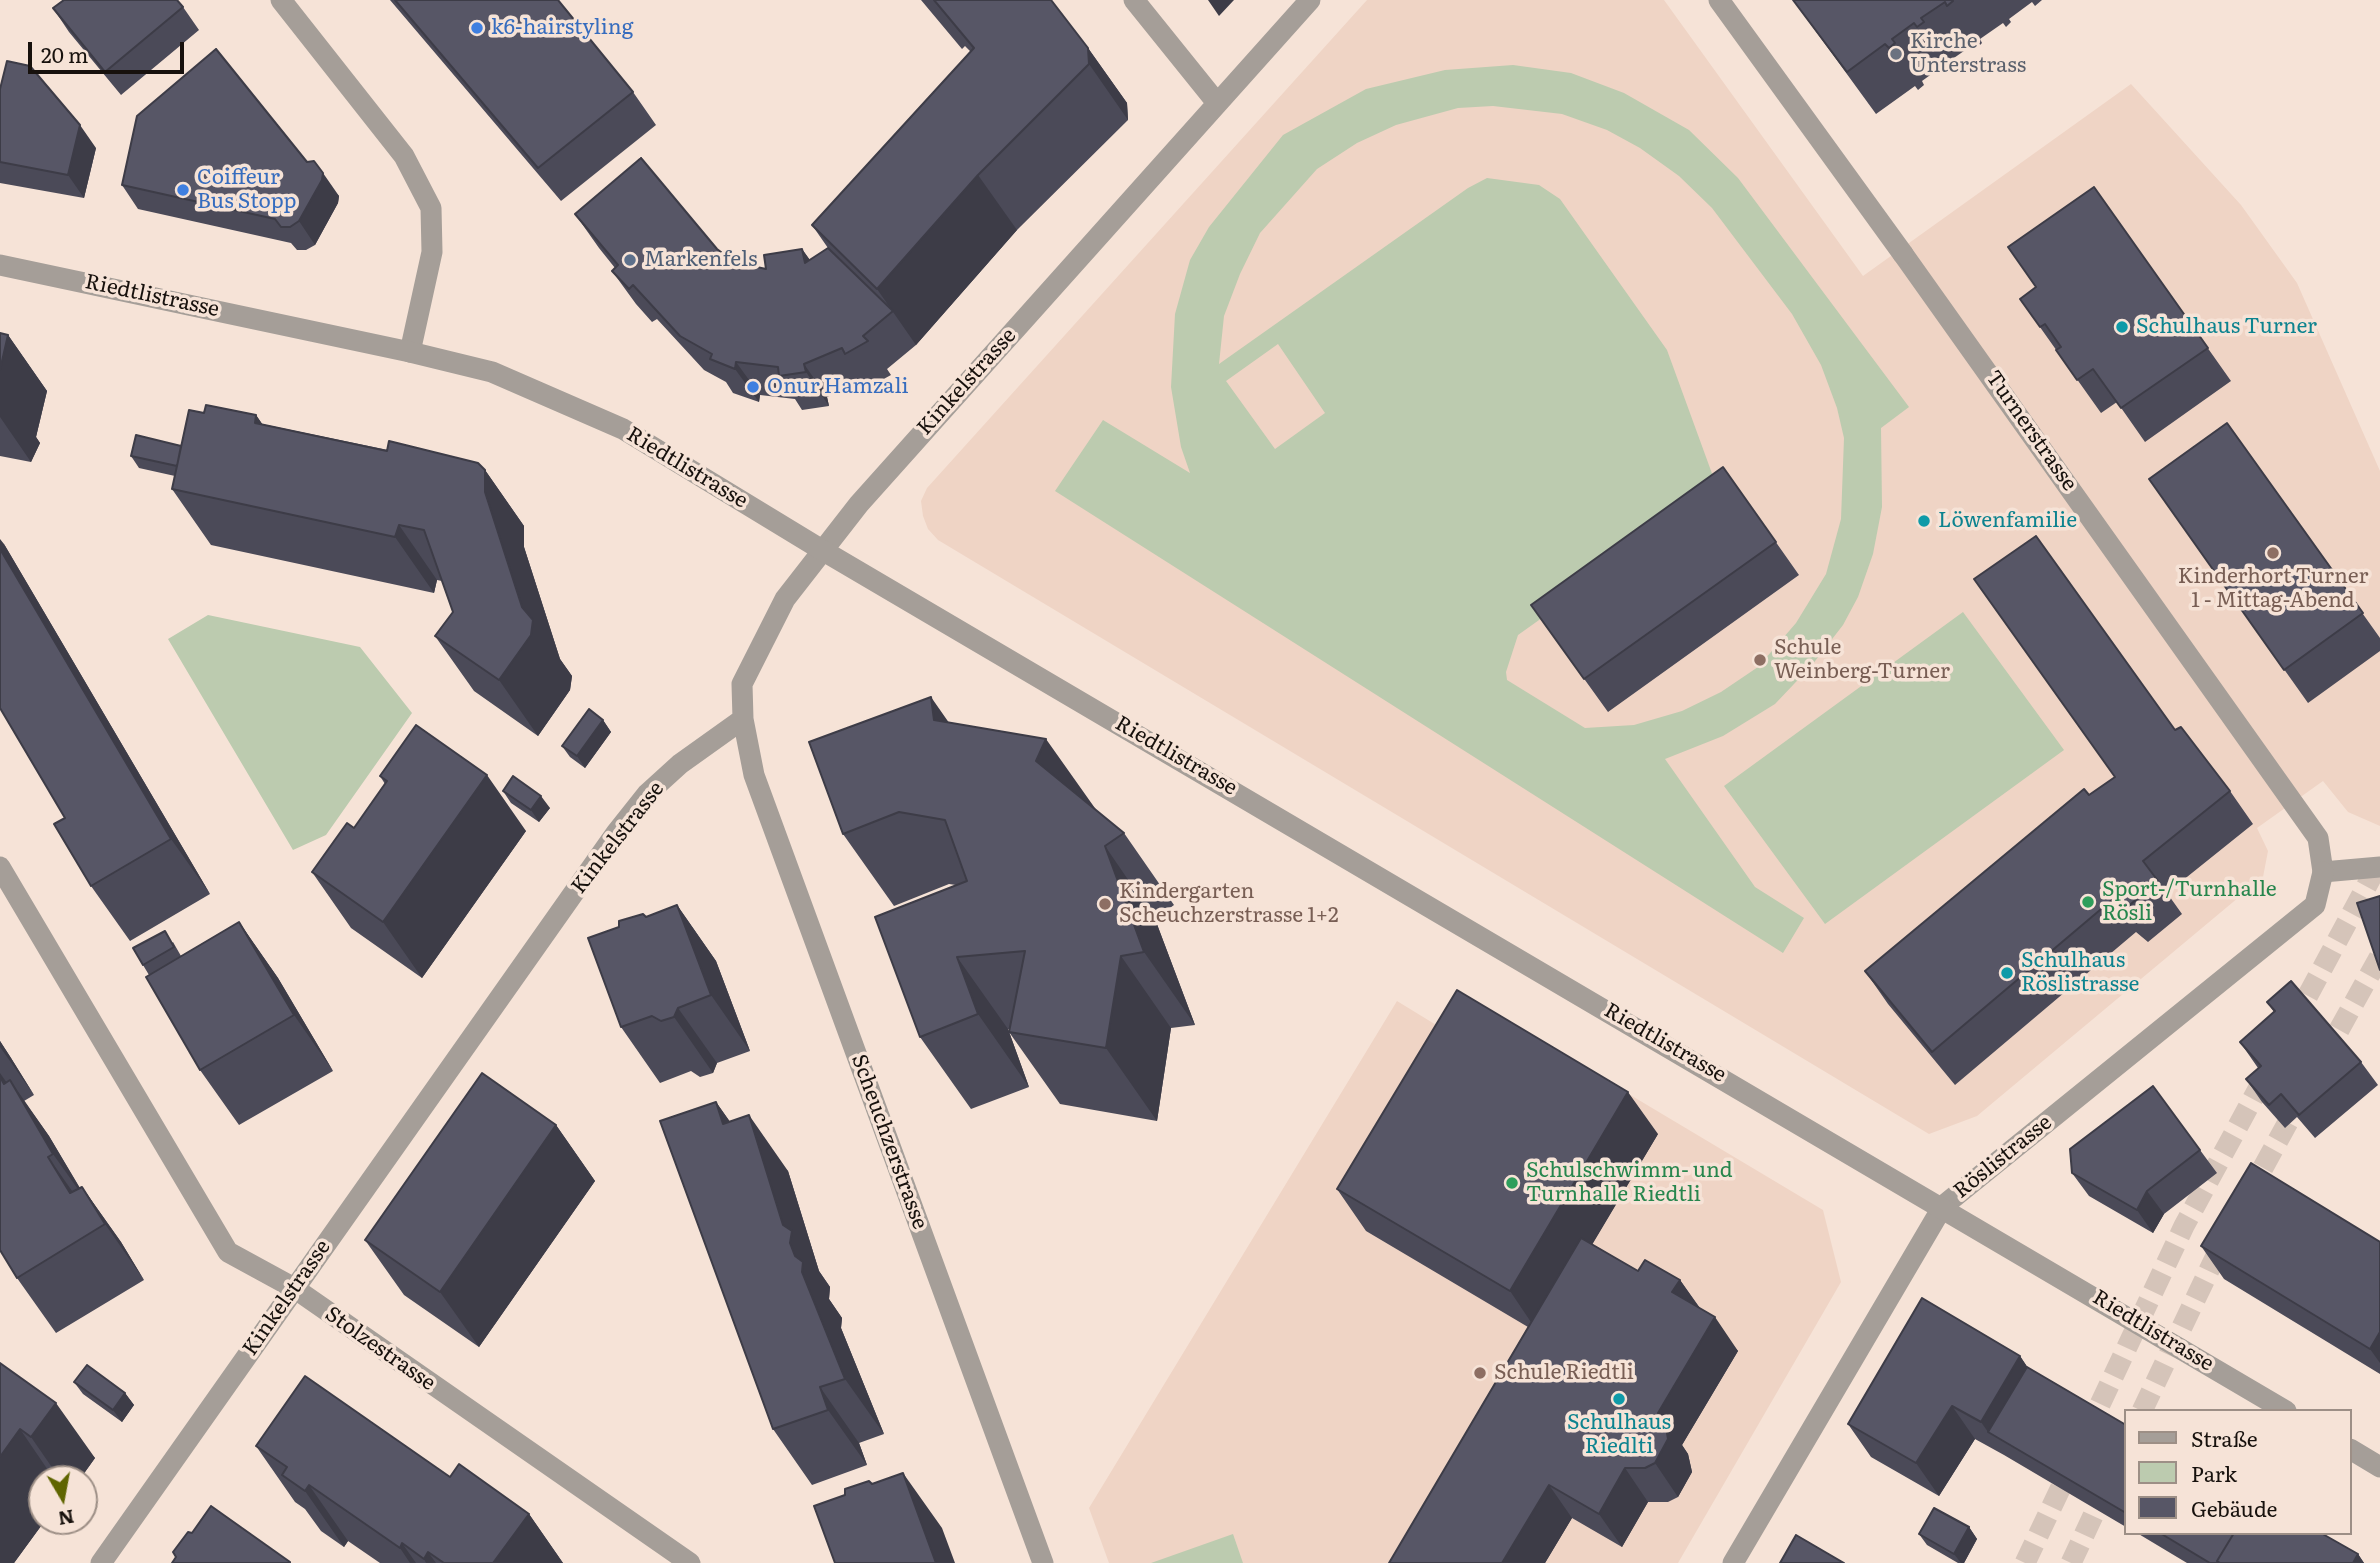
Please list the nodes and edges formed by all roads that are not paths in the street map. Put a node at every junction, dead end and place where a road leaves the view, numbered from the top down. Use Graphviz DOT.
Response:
graph roads {
  1 [pos="281,0"];
  2 [pos="1134,0"];
  3 [pos="1310,0"];
  4 [pos="1719,0"];
  5 [pos="1217,103"];
  6 [pos="0,265"];
  7 [pos="410,352"];
  8 [pos="822,550"];
  9 [pos="743,719"];
  10 [pos="0,867"];
  11 [pos="2380,867"];
  12 [pos="2323,872"];
  13 [pos="1942,1206"];
  14 [pos="294,1288"];
  15 [pos="2283,1409"];
  16 [pos="2352,1450"];
  17 [pos="2380,1467"];
  18 [pos="101,1563"];
  19 [pos="691,1563"];
  20 [pos="1043,1563"];
  21 [pos="1733,1563"];
  1 -- 7 [label="street"];
  2 -- 5 [label="street"];
  3 -- 5 [label="street, Kinkelstrasse"];
  4 -- 12 [label="street, Turnerstrasse"];
  5 -- 8 [label="street, Kinkelstrasse"];
  6 -- 7 [label="street, Riedtlistrasse"];
  7 -- 8 [label="street, Riedtlistrasse"];
  8 -- 9 [label="street, Kinkelstrasse"];
  8 -- 13 [label="street, Riedtlistrasse"];
  9 -- 14 [label="street, Kinkelstrasse"];
  9 -- 20 [label="street, Scheuchzerstrasse"];
  10 -- 14 [label="street, Stolzestrasse"];
  11 -- 12 [label="street"];
  12 -- 13 [label="street, Röslistrasse"];
  13 -- 15 [label="street, Riedtlistrasse"];
  13 -- 21 [label="street, Röslistrasse"];
  14 -- 18 [label="street, Kinkelstrasse"];
  14 -- 19 [label="street, Stolzestrasse"];
  16 -- 17 [label="street"];
}
